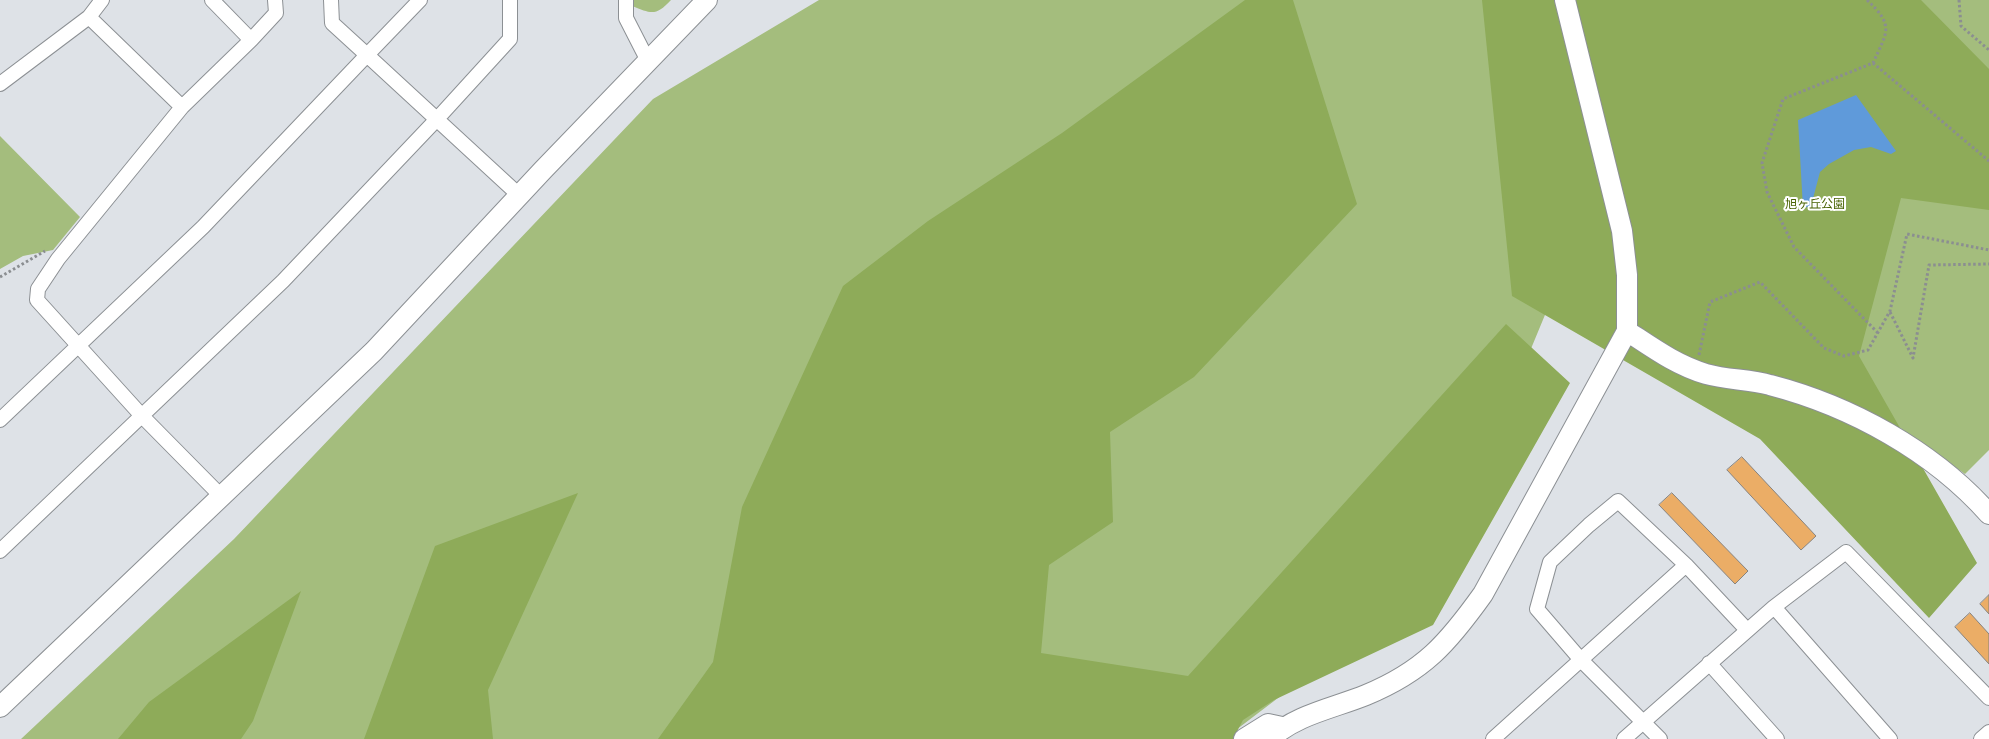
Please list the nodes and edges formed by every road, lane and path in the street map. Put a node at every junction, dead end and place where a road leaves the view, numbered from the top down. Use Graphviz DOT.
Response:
graph roads {
  1 [pos="102,0"];
  2 [pos="212,0"];
  3 [pos="275,0"];
  4 [pos="331,0"];
  5 [pos="420,0"];
  6 [pos="510,0"];
  7 [pos="626,0"];
  8 [pos="707,0"];
  9 [pos="1565,0"];
  10 [pos="1867,0"];
  11 [pos="1959,0"];
  12 [pos="89,17"];
  13 [pos="252,40"];
  14 [pos="1989,50"];
  15 [pos="367,54"];
  16 [pos="648,61"];
  17 [pos="1873,63"];
  18 [pos="0,84"];
  19 [pos="182,107"];
  20 [pos="437,119"];
  21 [pos="1989,161"];
  22 [pos="520,196"];
  23 [pos="1989,250"];
  24 [pos="58,259"];
  25 [pos="1989,264"];
  26 [pos="0,276"];
  27 [pos="1890,311"];
  28 [pos="1627,331"];
  29 [pos="1878,333"];
  30 [pos="78,346"];
  31 [pos="1696,370"];
  32 [pos="142,416"];
  33 [pos="0,420"];
  34 [pos="222,497"];
  35 [pos="1989,514"];
  36 [pos="0,551"];
  37 [pos="1686,566"];
  38 [pos="1774,607"];
  39 [pos="1746,630"];
  40 [pos="1581,660"];
  41 [pos="1710,663"];
  42 [pos="1989,698"];
  43 [pos="0,707"];
  44 [pos="1644,721"];
  45 [pos="1989,732"];
  46 [pos="1281,735"];
  47 [pos="1244,739"];
  48 [pos="1493,739"];
  49 [pos="1624,739"];
  50 [pos="1660,739"];
  51 [pos="1777,739"];
  52 [pos="1890,739"];
  53 [pos="1981,739"];
  1 -- 12 [label="street"];
  2 -- 13 [label="street"];
  3 -- 13 [label="street"];
  4 -- 15 [label="street"];
  5 -- 15 [label="street"];
  6 -- 20 [label="street"];
  7 -- 16 [label="street"];
  8 -- 16 [label="street"];
  9 -- 28 [label="street"];
  10 -- 17 [label="path"];
  11 -- 14 [label="path"];
  12 -- 18 [label="street"];
  12 -- 19 [label="street"];
  13 -- 19 [label="street"];
  15 -- 20 [label="street"];
  15 -- 30 [label="street"];
  16 -- 22 [label="street"];
  17 -- 21 [label="path"];
  17 -- 29 [label="path"];
  19 -- 24 [label="street"];
  20 -- 22 [label="street"];
  20 -- 32 [label="street"];
  22 -- 34 [label="street"];
  23 -- 27 [label="path"];
  24 -- 26 [label="path"];
  24 -- 30 [label="street"];
  25 -- 27 [label="path"];
  27 -- 29 [label="path"];
  28 -- 31 [label="street"];
  28 -- 46 [label="street"];
  29 -- 31 [label="path"];
  30 -- 32 [label="street"];
  30 -- 33 [label="street"];
  31 -- 35 [label="street"];
  32 -- 34 [label="street"];
  32 -- 36 [label="street"];
  34 -- 43 [label="street"];
  37 -- 39 [label="street"];
  37 -- 40 [label="street"];
  37 -- 40 [label="street"];
  38 -- 39 [label="street"];
  38 -- 42 [label="street"];
  38 -- 52 [label="street"];
  39 -- 41 [label="street"];
  40 -- 44 [label="street"];
  40 -- 48 [label="street"];
  41 -- 44 [label="street"];
  41 -- 51 [label="street"];
  44 -- 49 [label="street"];
  44 -- 50 [label="street"];
  45 -- 53 [label="street"];
  46 -- 47 [label="street"];
}
